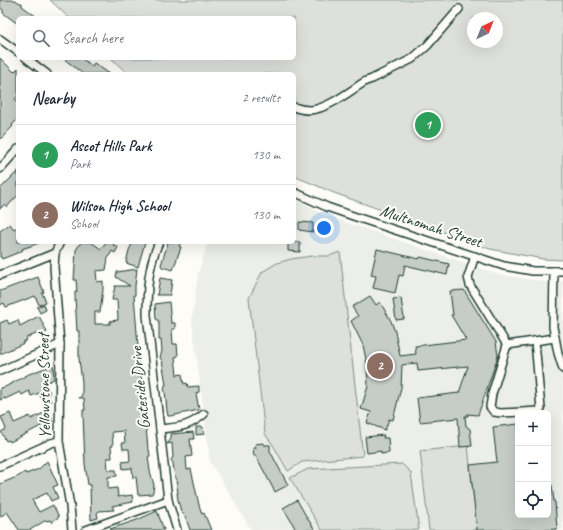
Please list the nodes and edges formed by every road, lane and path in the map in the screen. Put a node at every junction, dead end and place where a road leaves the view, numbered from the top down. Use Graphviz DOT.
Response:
graph roads {
  1 [pos="459,9"];
  2 [pos="0,38"];
  3 [pos="16,50"];
  4 [pos="29,60"];
  5 [pos="44,72"];
  6 [pos="296,107"];
  7 [pos="16,151"];
  8 [pos="0,169"];
  9 [pos="296,193"];
  10 [pos="59,244"];
  11 [pos="158,244"];
  12 [pos="55,253"];
  13 [pos="475,256"];
  14 [pos="554,271"];
  15 [pos="563,271"];
  16 [pos="0,275"];
  17 [pos="556,338"];
  18 [pos="535,341"];
  19 [pos="60,344"];
  20 [pos="506,345"];
  21 [pos="563,369"];
  22 [pos="0,371"];
  23 [pos="204,414"];
  24 [pos="160,429"];
  25 [pos="59,441"];
  26 [pos="0,466"];
  27 [pos="168,500"];
  28 [pos="72,530"];
  29 [pos="86,530"];
  30 [pos="177,530"];
  1 -- 6 [label="street"];
  2 -- 3 [label="street"];
  4 -- 5 [label="street"];
  7 -- 8 [label="street"];
  9 -- 13 [label="street, Multnomah Street"];
  10 -- 12 [label="street, Yellowstone Street"];
  11 -- 24 [label="street, Gateside Drive"];
  12 -- 16 [label="street"];
  12 -- 19 [label="street, Yellowstone Street"];
  13 -- 14 [label="street, Multnomah Street"];
  13 -- 20 [label="street"];
  14 -- 15 [label="street, Multnomah Street"];
  14 -- 17 [label="street"];
  17 -- 18 [label="street"];
  17 -- 21 [label="street"];
  18 -- 20 [label="street"];
  18 -- 20 [label="street"];
  19 -- 22 [label="street"];
  19 -- 25 [label="street, Yellowstone Street"];
  23 -- 24 [label="street"];
  24 -- 27 [label="street, Gateside Drive"];
  25 -- 26 [label="street"];
  25 -- 28 [label="street, Yellowstone Street"];
  27 -- 29 [label="street"];
  27 -- 30 [label="street, Gateside Drive"];
}
